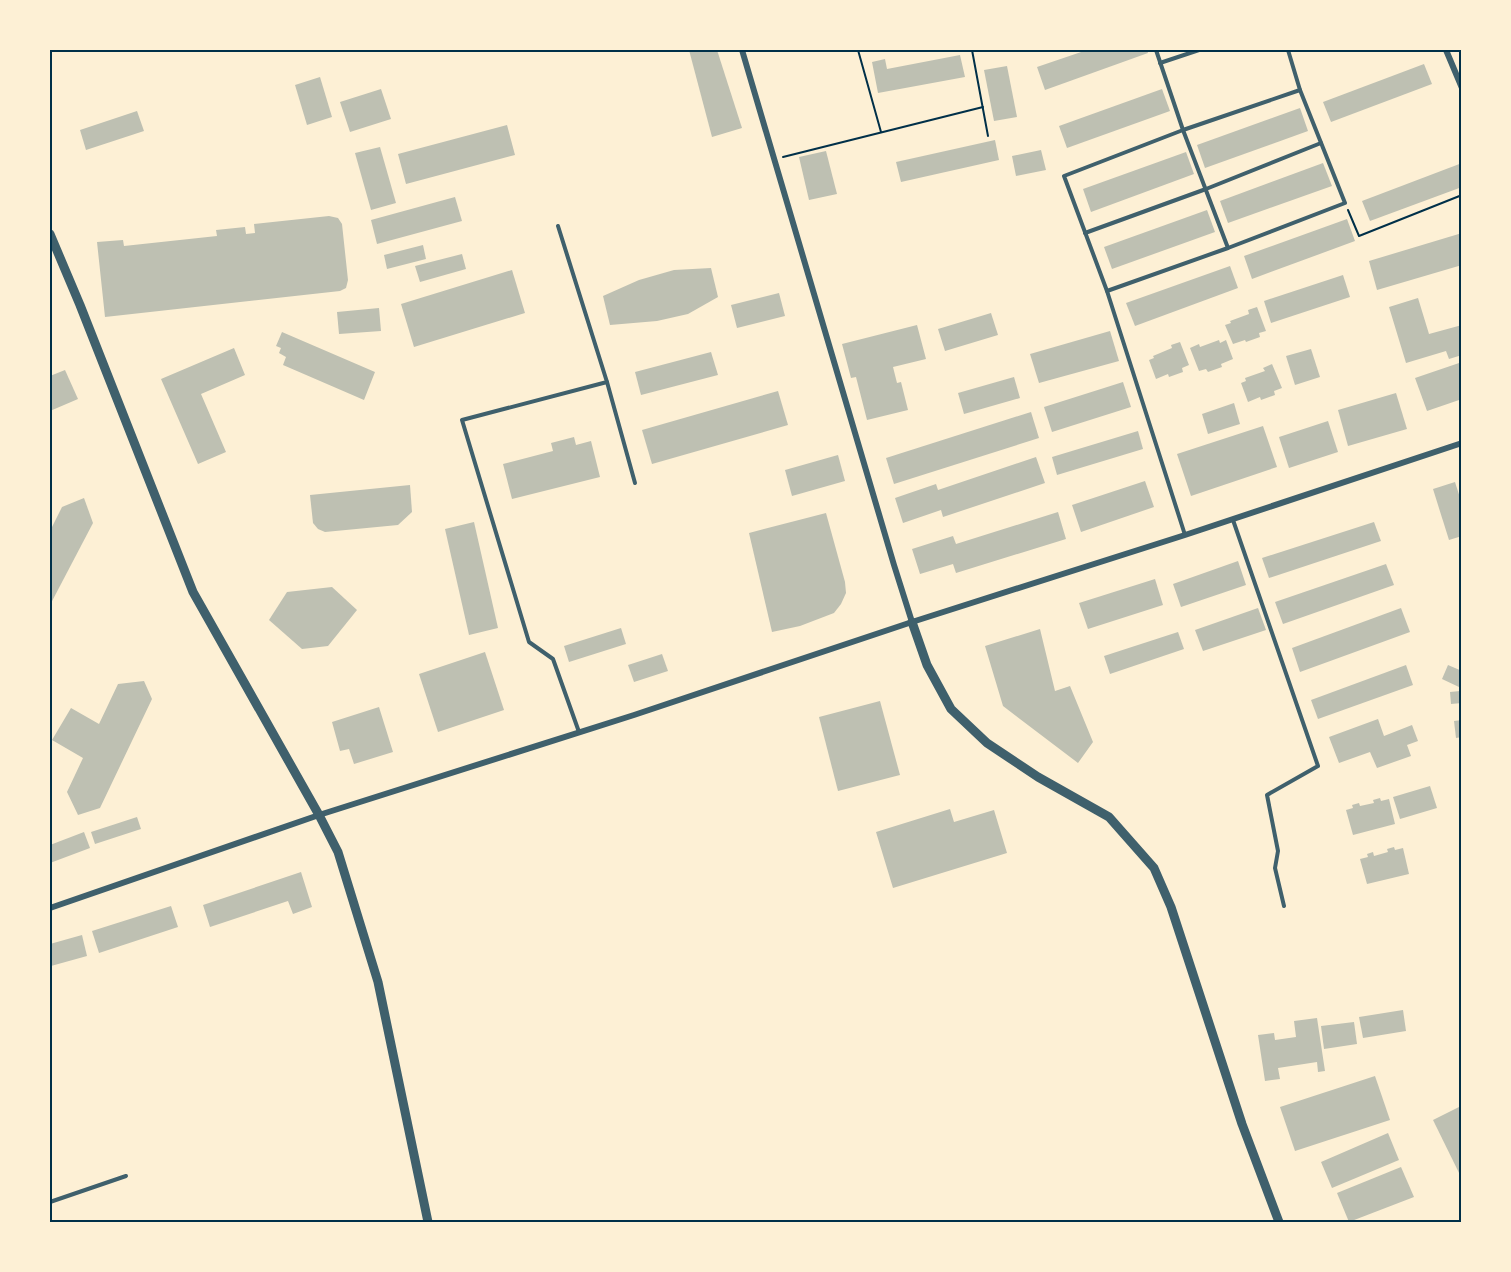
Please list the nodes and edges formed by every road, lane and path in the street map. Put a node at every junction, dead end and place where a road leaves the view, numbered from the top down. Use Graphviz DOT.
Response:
graph roads {
  1 [pos="742,50"];
  2 [pos="858,50"];
  3 [pos="972,50"];
  4 [pos="1156,50"];
  5 [pos="1199,50"];
  6 [pos="1288,50"];
  7 [pos="1446,50"];
  8 [pos="1160,63"];
  9 [pos="1461,88"];
  10 [pos="1300,90"];
  11 [pos="983,107"];
  12 [pos="1183,130"];
  13 [pos="881,132"];
  14 [pos="988,136"];
  15 [pos="1321,144"];
  16 [pos="774,159"];
  17 [pos="1206,189"];
  18 [pos="1461,195"];
  19 [pos="1345,203"];
  20 [pos="558,226"];
  21 [pos="1086,233"];
  22 [pos="50,234"];
  23 [pos="1228,248"];
  24 [pos="1107,291"];
  25 [pos="607,382"];
  26 [pos="1461,442"];
  27 [pos="635,483"];
  28 [pos="1233,519"];
  29 [pos="1185,535"];
  30 [pos="912,621"];
  31 [pos="579,732"];
  32 [pos="320,815"];
  33 [pos="1284,906"];
  34 [pos="50,908"];
  35 [pos="126,1176"];
  36 [pos="50,1202"];
  37 [pos="428,1222"];
  38 [pos="1279,1222"];
  1 -- 16 [label="street"];
  2 -- 13 [label="path"];
  3 -- 11 [label="path"];
  4 -- 8 [label="lane"];
  5 -- 8 [label="lane"];
  6 -- 10 [label="lane"];
  7 -- 9 [label="street"];
  8 -- 12 [label="lane"];
  10 -- 12 [label="lane"];
  10 -- 15 [label="lane"];
  11 -- 13 [label="path"];
  11 -- 14 [label="path"];
  12 -- 17 [label="lane"];
  12 -- 21 [label="lane"];
  13 -- 16 [label="path"];
  15 -- 17 [label="lane"];
  15 -- 19 [label="lane"];
  16 -- 30 [label="street"];
  17 -- 21 [label="lane"];
  17 -- 23 [label="lane"];
  18 -- 19 [label="path"];
  19 -- 23 [label="lane"];
  20 -- 25 [label="lane"];
  21 -- 24 [label="lane"];
  22 -- 32 [label="street"];
  23 -- 24 [label="lane"];
  24 -- 29 [label="lane"];
  25 -- 27 [label="lane"];
  25 -- 31 [label="lane"];
  26 -- 28 [label="street"];
  28 -- 29 [label="street"];
  28 -- 33 [label="lane"];
  29 -- 30 [label="street"];
  30 -- 31 [label="street"];
  30 -- 38 [label="street"];
  31 -- 32 [label="street"];
  32 -- 34 [label="street"];
  32 -- 37 [label="street"];
  35 -- 36 [label="lane"];
}
